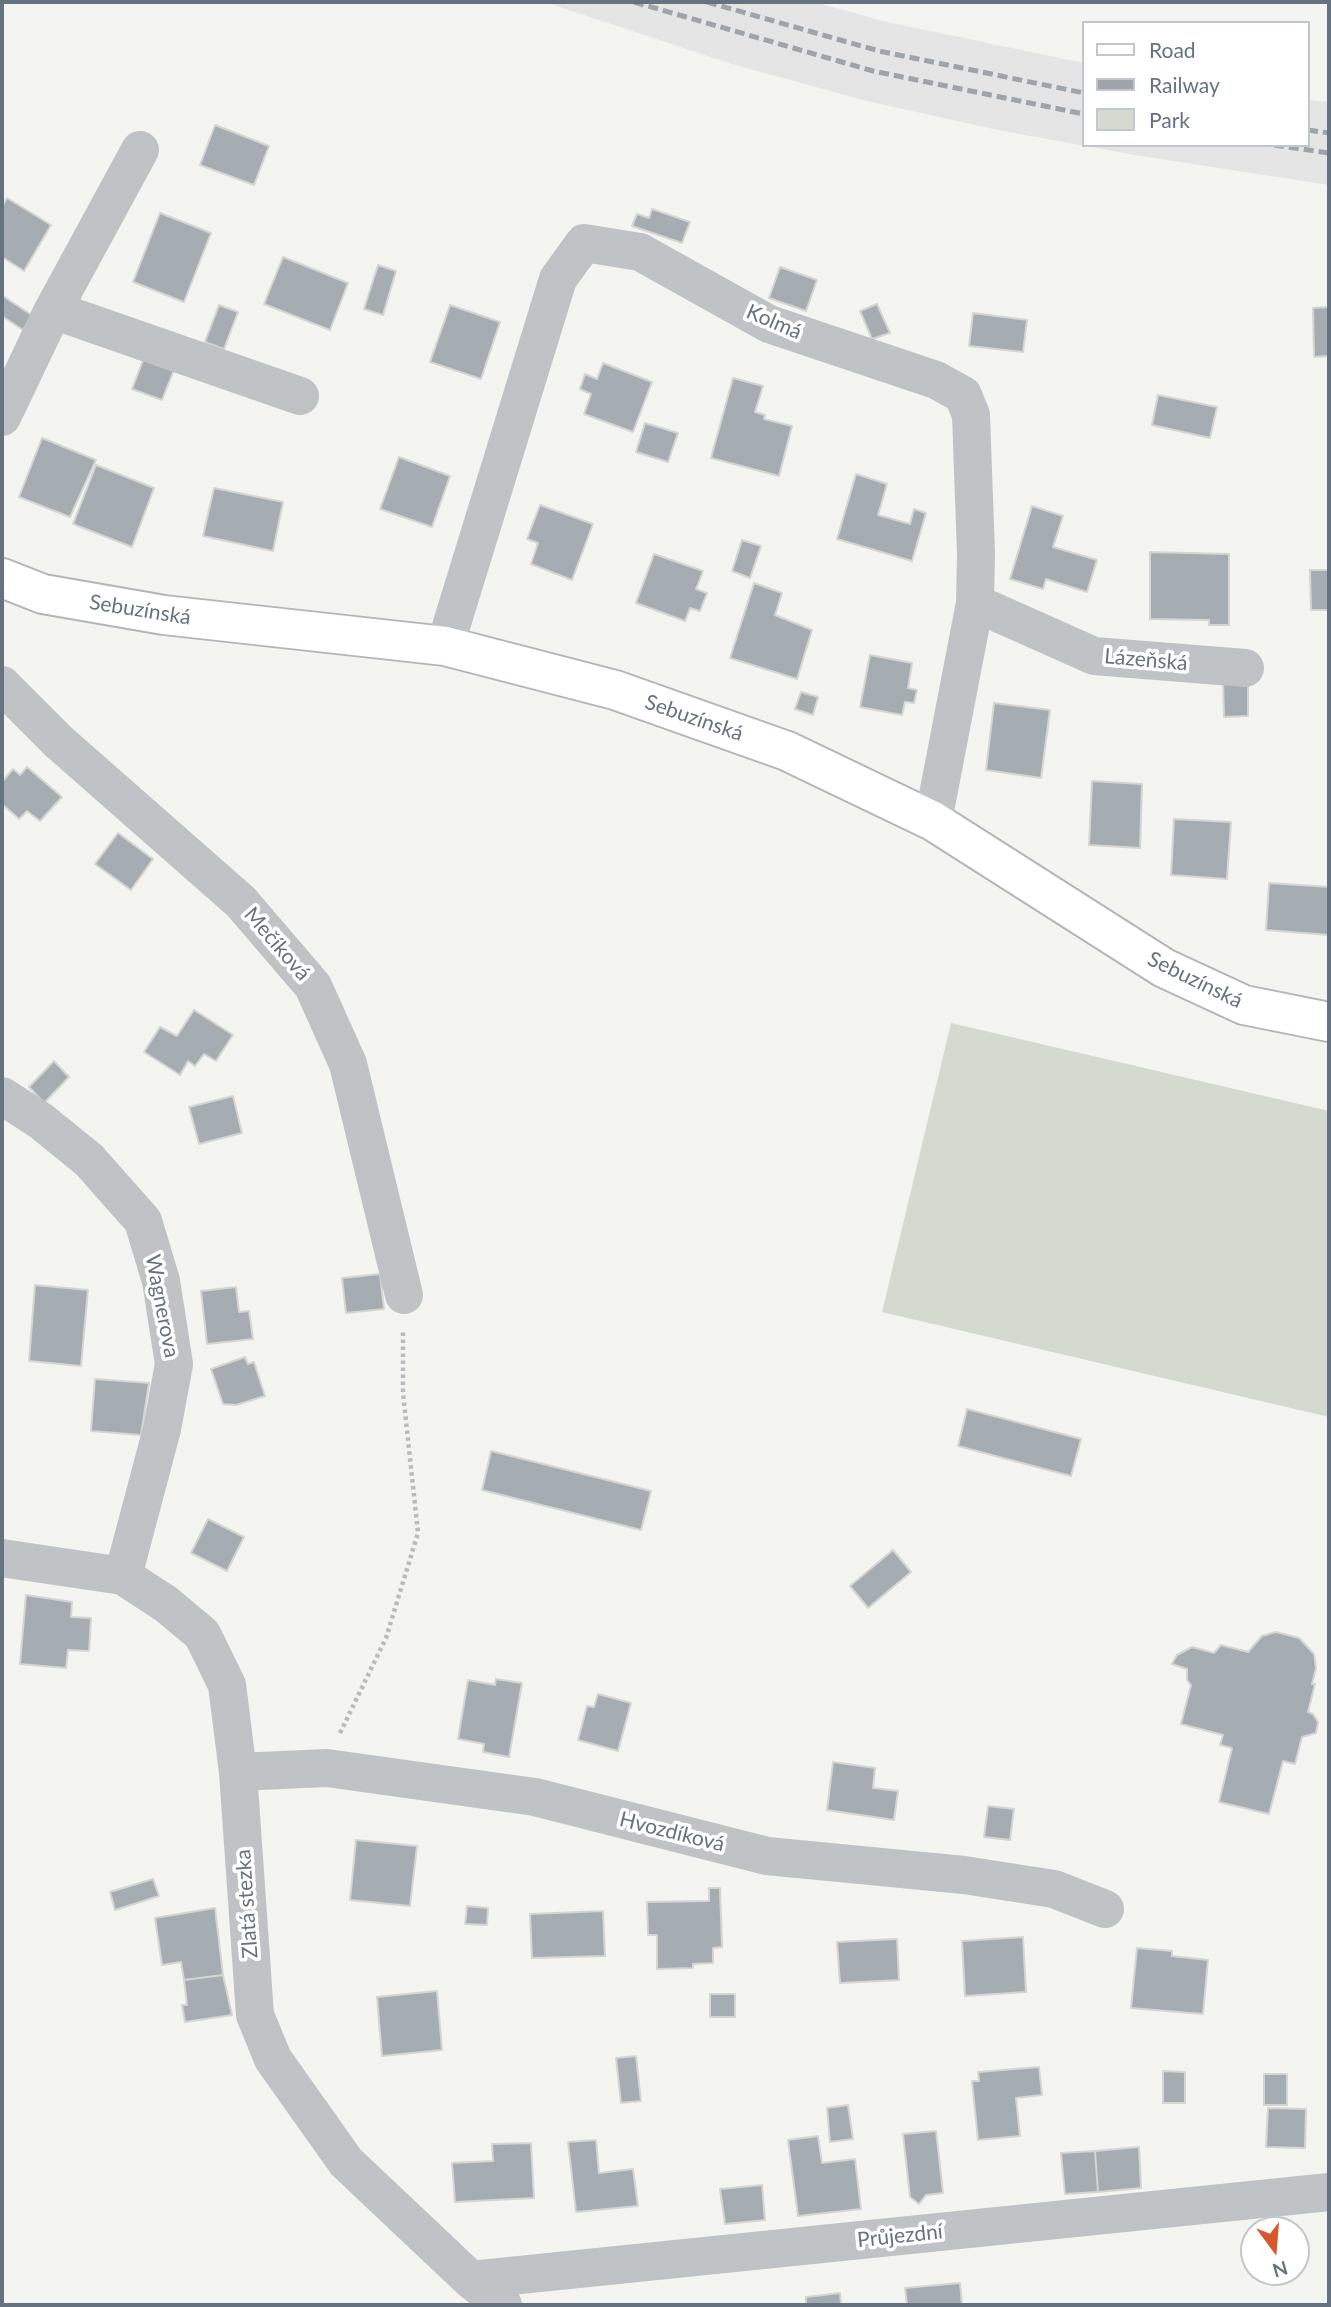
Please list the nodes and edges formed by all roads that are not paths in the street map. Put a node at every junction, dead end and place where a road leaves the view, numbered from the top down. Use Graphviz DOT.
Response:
graph roads {
  1 [pos="140,150"];
  2 [pos="53,310"];
  3 [pos="300,396"];
  4 [pos="2,416"];
  5 [pos="2,578"];
  6 [pos="975,603"];
  7 [pos="445,646"];
  8 [pos="1245,668"];
  9 [pos="2,685"];
  10 [pos="933,821"];
  11 [pos="1329,1023"];
  12 [pos="2,1096"];
  13 [pos="404,1295"];
  14 [pos="2,1558"];
  15 [pos="123,1576"];
  16 [pos="237,1773"];
  17 [pos="1105,1909"];
  18 [pos="1329,2192"];
  19 [pos="471,2280"];
  20 [pos="503,2305"];
  1 -- 2 [label="street"];
  2 -- 3 [label="street"];
  2 -- 4 [label="street"];
  5 -- 7 [label="main road, Sebuzínská"];
  6 -- 7 [label="street, Kolmá"];
  6 -- 8 [label="street, Lázeňská"];
  6 -- 10 [label="street, Kolmá"];
  7 -- 10 [label="main road, Sebuzínská"];
  9 -- 13 [label="street, Mečíková"];
  10 -- 11 [label="main road, Sebuzínská"];
  12 -- 15 [label="street, Wagnerova"];
  14 -- 15 [label="street, Zlatá stezka"];
  15 -- 16 [label="street, Zlatá stezka"];
  16 -- 17 [label="street, Hvozdíková"];
  16 -- 19 [label="street, Zlatá stezka"];
  18 -- 19 [label="street, Průjezdní"];
  19 -- 20 [label="street, Zlatá stezka"];
}
